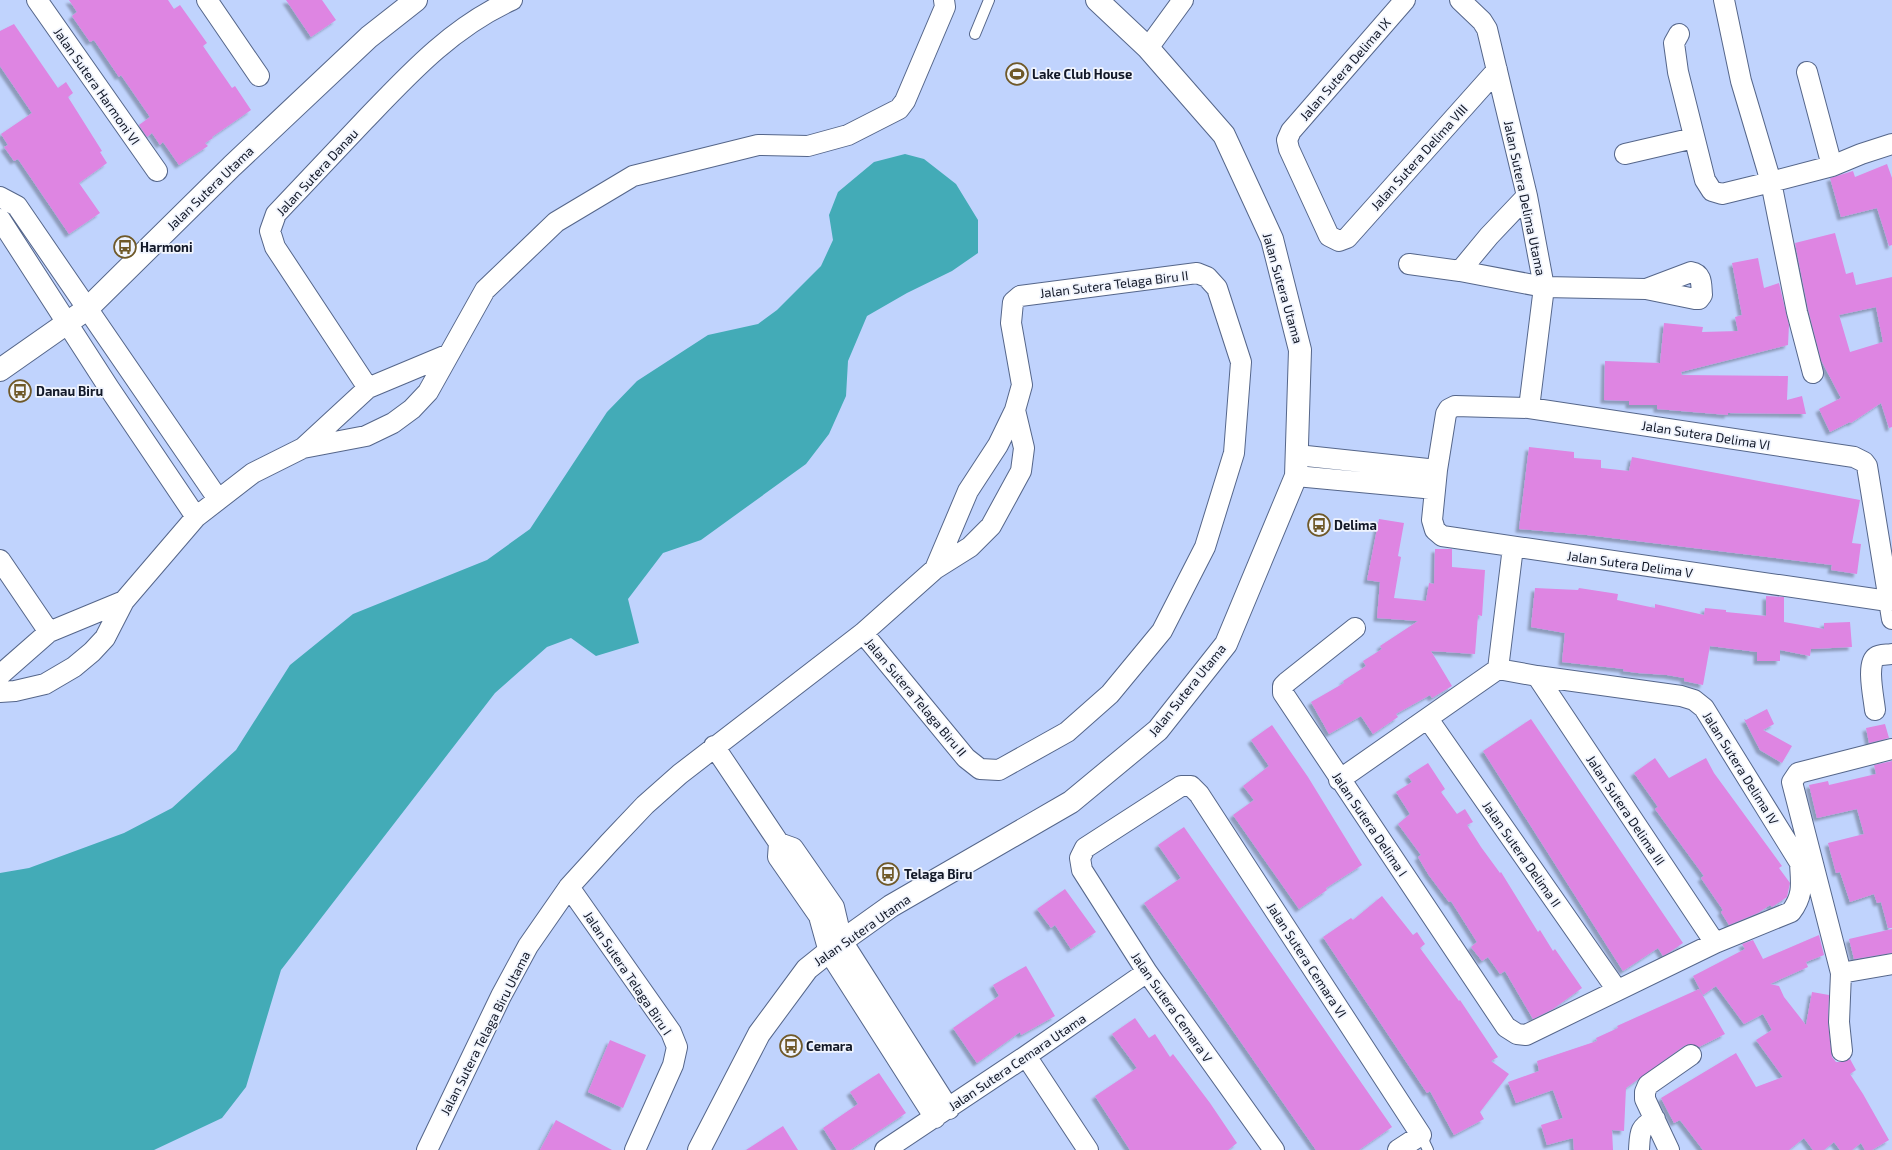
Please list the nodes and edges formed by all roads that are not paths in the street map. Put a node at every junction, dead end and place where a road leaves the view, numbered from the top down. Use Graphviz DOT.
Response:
graph roads {
  1 [pos="37,0"];
  2 [pos="207,0"];
  3 [pos="416,0"];
  4 [pos="512,0"];
  5 [pos="944,0"];
  6 [pos="989,0"];
  7 [pos="1096,0"];
  8 [pos="1183,0"];
  9 [pos="1405,0"];
  10 [pos="1460,0"];
  11 [pos="1724,0"];
  12 [pos="975,34"];
  13 [pos="1679,34"];
  14 [pos="1148,48"];
  15 [pos="1497,70"];
  16 [pos="1807,72"];
  17 [pos="259,76"];
  18 [pos="1694,138"];
  19 [pos="1892,144"];
  20 [pos="1625,154"];
  21 [pos="1832,166"];
  22 [pos="157,172"];
  23 [pos="1771,182"];
  24 [pos="1527,196"];
  25 [pos="0,197"];
  26 [pos="0,219"];
  27 [pos="1339,241"];
  28 [pos="1409,264"];
  29 [pos="1460,271"];
  30 [pos="1544,287"];
  31 [pos="1646,289"];
  32 [pos="1020,296"];
  33 [pos="87,309"];
  34 [pos="66,323"];
  35 [pos="447,355"];
  36 [pos="0,370"];
  37 [pos="1813,373"];
  38 [pos="368,388"];
  39 [pos="1529,408"];
  40 [pos="1015,410"];
  41 [pos="157,411"];
  42 [pos="135,426"];
  43 [pos="303,448"];
  44 [pos="1297,465"];
  45 [pos="1437,470"];
  46 [pos="1435,489"];
  47 [pos="218,499"];
  48 [pos="196,517"];
  49 [pos="1513,547"];
  50 [pos="0,560"];
  51 [pos="935,568"];
  52 [pos="124,601"];
  53 [pos="1890,610"];
  54 [pos="1355,628"];
  55 [pos="49,632"];
  56 [pos="863,633"];
  57 [pos="1892,654"];
  58 [pos="1498,669"];
  59 [pos="0,675"];
  60 [pos="1537,676"];
  61 [pos="0,692"];
  62 [pos="1875,710"];
  63 [pos="1428,719"];
  64 [pos="714,746"];
  65 [pos="1892,749"];
  66 [pos="1339,780"];
  67 [pos="1080,858"];
  68 [pos="569,887"];
  69 [pos="1715,942"];
  70 [pos="836,947"];
  71 [pos="1892,964"];
  72 [pos="1147,972"];
  73 [pos="1841,973"];
  74 [pos="1617,990"];
  75 [pos="1842,1051"];
  76 [pos="1691,1055"];
  77 [pos="1026,1056"];
  78 [pos="942,1113"];
  79 [pos="1655,1119"];
  80 [pos="1425,1142"];
  81 [pos="427,1150"];
  82 [pos="635,1150"];
  83 [pos="699,1150"];
  84 [pos="885,1150"];
  85 [pos="1088,1150"];
  86 [pos="1274,1150"];
  87 [pos="1398,1150"];
  88 [pos="1639,1150"];
  89 [pos="1669,1150"];
  1 -- 22 [label="street, Jalan Sutera Harmoni VI"];
  2 -- 17 [label="street"];
  3 -- 33 [label="street, Jalan Sutera Utama"];
  4 -- 38 [label="street, Jalan Sutera Danau"];
  5 -- 35 [label="street"];
  6 -- 12 [label="lane"];
  7 -- 14 [label="street, Jalan Sutera Utama"];
  8 -- 14 [label="street"];
  9 -- 27 [label="street, Jalan Sutera Delima IX"];
  10 -- 15 [label="street, Jalan Sutera Delima Utama"];
  11 -- 23 [label="street"];
  13 -- 18 [label="street"];
  14 -- 44 [label="street, Jalan Sutera Utama"];
  15 -- 24 [label="street, Jalan Sutera Delima Utama"];
  15 -- 27 [label="street, Jalan Sutera Delima VIII"];
  16 -- 21 [label="street"];
  18 -- 20 [label="street"];
  18 -- 23 [label="street"];
  19 -- 21 [label="street"];
  21 -- 23 [label="street"];
  23 -- 37 [label="street"];
  24 -- 29 [label="street"];
  24 -- 30 [label="street, Jalan Sutera Delima Utama"];
  25 -- 33 [label="street"];
  26 -- 34 [label="street"];
  28 -- 29 [label="street"];
  29 -- 30 [label="street"];
  30 -- 31 [label="street"];
  30 -- 39 [label="street, Jalan Sutera Delima Utama"];
  32 -- 40 [label="street, Jalan Sutera Telaga Biru Utama"];
  32 -- 56 [label="street, Jalan Sutera Telaga Biru II"];
  33 -- 34 [label="street, Jalan Sutera Utama"];
  33 -- 41 [label="street"];
  34 -- 36 [label="street, Jalan Sutera Utama"];
  34 -- 42 [label="street"];
  35 -- 38 [label="street"];
  35 -- 43 [label="street"];
  38 -- 43 [label="street"];
  39 -- 45 [label="street, Jalan Sutera Delima VI"];
  39 -- 53 [label="street, Jalan Sutera Delima VI"];
  40 -- 51 [label="street, Jalan Sutera Telaga Biru Utama"];
  40 -- 51 [label="street, Jalan Sutera Telaga Biru Utama"];
  41 -- 42 [label="street"];
  41 -- 47 [label="street"];
  42 -- 48 [label="street"];
  43 -- 47 [label="street"];
  44 -- 45 [label="street"];
  44 -- 46 [label="street"];
  44 -- 70 [label="street, Jalan Sutera Utama"];
  45 -- 46 [label="street, Jalan Sutera Delima V"];
  46 -- 49 [label="street, Jalan Sutera Delima V"];
  47 -- 48 [label="street"];
  48 -- 52 [label="street"];
  49 -- 53 [label="street, Jalan Sutera Delima V"];
  49 -- 58 [label="street"];
  50 -- 55 [label="street"];
  51 -- 56 [label="street, Jalan Sutera Telaga Biru Utama"];
  52 -- 55 [label="street"];
  52 -- 61 [label="street"];
  54 -- 66 [label="street, Jalan Sutera Delima I"];
  55 -- 59 [label="street"];
  56 -- 64 [label="street, Jalan Sutera Telaga Biru Utama"];
  57 -- 62 [label="street"];
  58 -- 60 [label="street, Jalan Sutera Delima IV"];
  58 -- 63 [label="street"];
  60 -- 69 [label="street, Jalan Sutera Delima III"];
  60 -- 69 [label="street, Jalan Sutera Delima IV"];
  63 -- 66 [label="street"];
  63 -- 74 [label="street, Jalan Sutera Delima II"];
  64 -- 68 [label="street, Jalan Sutera Telaga Biru Utama"];
  64 -- 70 [label="street"];
  65 -- 73 [label="street"];
  66 -- 74 [label="street, Jalan Sutera Delima I"];
  67 -- 72 [label="street, Jalan Sutera Cemara V"];
  67 -- 80 [label="street, Jalan Sutera Cemara VI"];
  68 -- 81 [label="street, Jalan Sutera Telaga Biru Utama"];
  68 -- 82 [label="street, Jalan Sutera Telaga Biru I"];
  69 -- 74 [label="street"];
  70 -- 78 [label="street"];
  70 -- 83 [label="street, Jalan Sutera Utama"];
  71 -- 73 [label="street"];
  72 -- 77 [label="street, Jalan Sutera Cemara Utama"];
  72 -- 86 [label="street, Jalan Sutera Cemara V"];
  73 -- 75 [label="street"];
  76 -- 79 [label="street"];
  77 -- 78 [label="street, Jalan Sutera Cemara Utama"];
  77 -- 85 [label="street"];
  78 -- 84 [label="street, Jalan Sutera Cemara Utama"];
  79 -- 88 [label="street"];
  79 -- 89 [label="street"];
  80 -- 87 [label="street"];
}
